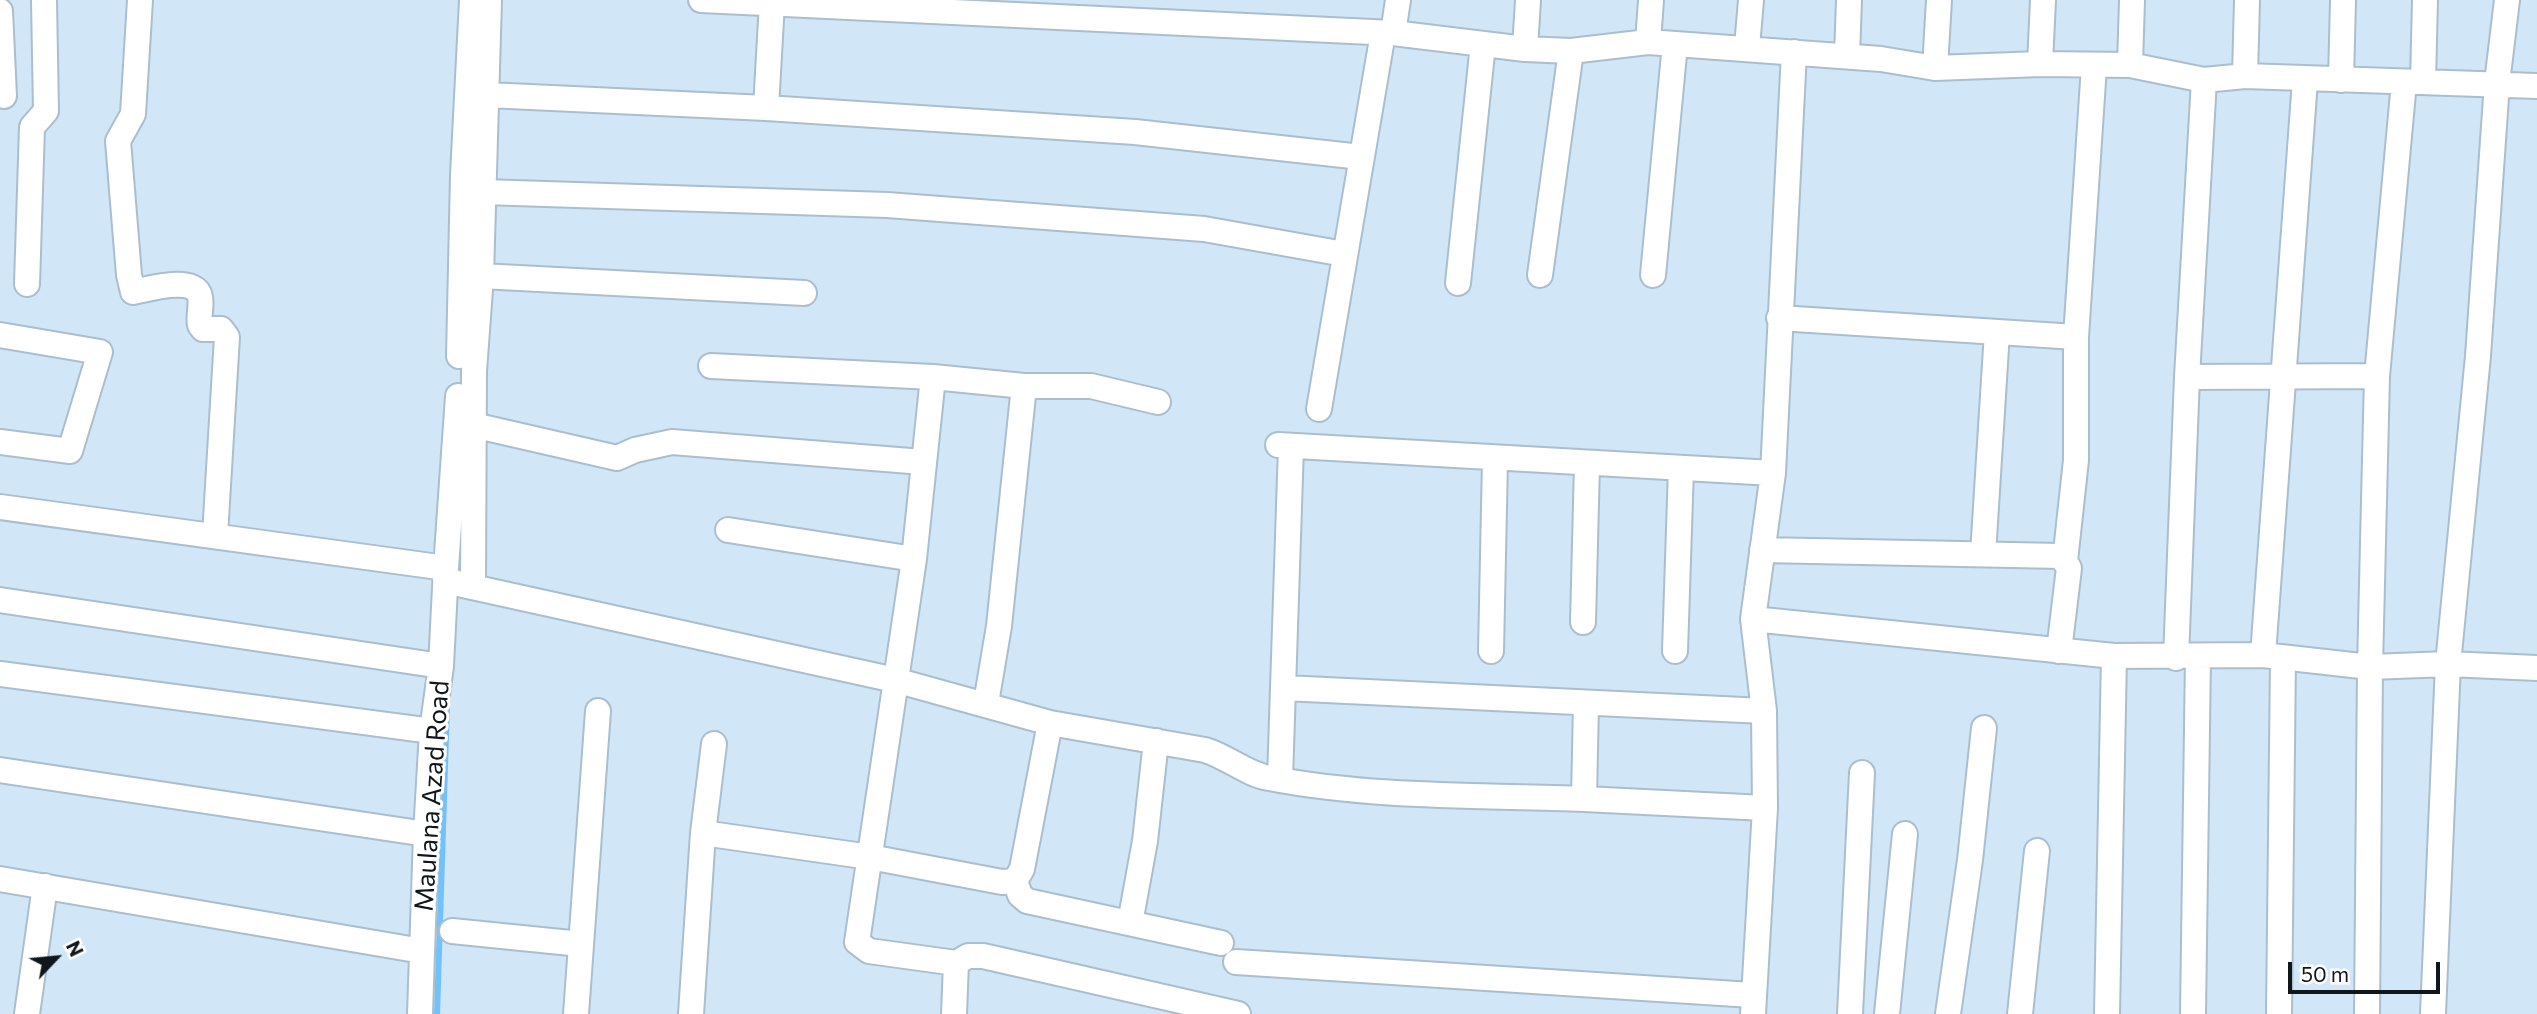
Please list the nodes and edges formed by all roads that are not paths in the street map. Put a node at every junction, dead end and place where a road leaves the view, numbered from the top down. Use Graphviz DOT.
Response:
graph roads {
  1 [pos="44,0"];
  2 [pos="140,0"];
  3 [pos="472,0"];
  4 [pos="489,0"];
  5 [pos="701,0"];
  6 [pos="1398,0"];
  7 [pos="1528,0"];
  8 [pos="1651,0"];
  9 [pos="1751,0"];
  10 [pos="1849,0"];
  11 [pos="1939,0"];
  12 [pos="2043,0"];
  13 [pos="2133,0"];
  14 [pos="2247,0"];
  15 [pos="2343,0"];
  16 [pos="2425,0"];
  17 [pos="2507,0"];
  18 [pos="772,2"];
  19 [pos="0,11"];
  20 [pos="1388,33"];
  21 [pos="1648,42"];
  22 [pos="1483,44"];
  23 [pos="1675,44"];
  24 [pos="1747,47"];
  25 [pos="1525,49"];
  26 [pos="1570,51"];
  27 [pos="1794,52"];
  28 [pos="1847,56"];
  29 [pos="2040,64"];
  30 [pos="2094,65"];
  31 [pos="2130,65"];
  32 [pos="1935,68"];
  33 [pos="2245,76"];
  34 [pos="2204,80"];
  35 [pos="2305,80"];
  36 [pos="2341,80"];
  37 [pos="2414,82"];
  38 [pos="2497,83"];
  39 [pos="2537,86"];
  40 [pos="2,95"];
  41 [pos="487,95"];
  42 [pos="766,108"];
  43 [pos="46,111"];
  44 [pos="1361,157"];
  45 [pos="483,192"];
  46 [pos="1344,254"];
  47 [pos="1540,275"];
  48 [pos="1653,275"];
  49 [pos="481,276"];
  50 [pos="1458,283"];
  51 [pos="27,284"];
  52 [pos="804,293"];
  53 [pos="1779,318"];
  54 [pos="1997,332"];
  55 [pos="0,334"];
  56 [pos="2076,337"];
  57 [pos="711,366"];
  58 [pos="2286,375"];
  59 [pos="2378,376"];
  60 [pos="933,377"];
  61 [pos="2187,377"];
  62 [pos="1024,386"];
  63 [pos="1158,402"];
  64 [pos="1320,409"];
  65 [pos="473,425"];
  66 [pos="0,442"];
  67 [pos="1495,460"];
  68 [pos="923,462"];
  69 [pos="1587,464"];
  70 [pos="1681,468"];
  71 [pos="1773,473"];
  72 [pos="0,507"];
  73 [pos="728,530"];
  74 [pos="215,535"];
  75 [pos="1762,550"];
  76 [pos="1983,554"];
  77 [pos="914,559"];
  78 [pos="2065,561"];
  79 [pos="455,580"];
  80 [pos="0,600"];
  81 [pos="1752,619"];
  82 [pos="1583,621"];
  83 [pos="1491,651"];
  84 [pos="1675,651"];
  85 [pos="2059,651"];
  86 [pos="2114,656"];
  87 [pos="2187,657"];
  88 [pos="2273,657"];
  89 [pos="2448,664"];
  90 [pos="441,666"];
  91 [pos="2370,667"];
  92 [pos="2537,668"];
  93 [pos="0,674"];
  94 [pos="895,680"];
  95 [pos="1284,688"];
  96 [pos="986,703"];
  97 [pos="1586,703"];
  98 [pos="598,711"];
  99 [pos="1764,711"];
  100 [pos="1050,723"];
  101 [pos="1984,728"];
  102 [pos="432,731"];
  103 [pos="1156,741"];
  104 [pos="714,744"];
  105 [pos="0,770"];
  106 [pos="1862,774"];
  107 [pos="1280,779"];
  108 [pos="1584,799"];
  109 [pos="1765,808"];
  110 [pos="703,833"];
  111 [pos="426,834"];
  112 [pos="1905,834"];
  113 [pos="2036,851"];
  114 [pos="870,857"];
  115 [pos="0,879"];
  116 [pos="1015,880"];
  117 [pos="45,886"];
  118 [pos="1130,923"];
  119 [pos="452,931"];
  120 [pos="581,944"];
  121 [pos="422,951"];
  122 [pos="956,963"];
  123 [pos="1752,1005"];
  124 [pos="27,1014"];
  125 [pos="420,1014"];
  126 [pos="576,1014"];
  127 [pos="691,1014"];
  128 [pos="954,1014"];
  129 [pos="1238,1014"];
  130 [pos="1850,1014"];
  131 [pos="1886,1014"];
  132 [pos="1948,1014"];
  133 [pos="2020,1014"];
  134 [pos="2107,1014"];
  135 [pos="2193,1014"];
  136 [pos="2279,1014"];
  137 [pos="2367,1014"];
  138 [pos="2433,1014"];
  1 -- 43 [label="street"];
  2 -- 74 [label="street"];
  3 -- 79 [label="street"];
  4 -- 41 [label="street"];
  5 -- 18 [label="street"];
  6 -- 20 [label="street"];
  7 -- 25 [label="street"];
  8 -- 21 [label="street"];
  9 -- 24 [label="street"];
  10 -- 28 [label="street"];
  11 -- 32 [label="street"];
  12 -- 29 [label="street"];
  13 -- 31 [label="street"];
  14 -- 33 [label="street"];
  15 -- 36 [label="street"];
  16 -- 37 [label="street"];
  17 -- 38 [label="street"];
  18 -- 20 [label="street"];
  18 -- 42 [label="street"];
  19 -- 40 [label="street"];
  20 -- 22 [label="street"];
  20 -- 44 [label="street"];
  21 -- 23 [label="street"];
  21 -- 26 [label="street"];
  22 -- 25 [label="street"];
  22 -- 50 [label="street"];
  23 -- 24 [label="street"];
  23 -- 48 [label="street"];
  24 -- 27 [label="street"];
  25 -- 26 [label="street"];
  26 -- 47 [label="street"];
  27 -- 28 [label="street"];
  27 -- 53 [label="street"];
  28 -- 32 [label="street"];
  29 -- 30 [label="street"];
  29 -- 32 [label="street"];
  30 -- 31 [label="street"];
  30 -- 56 [label="street"];
  31 -- 34 [label="street"];
  33 -- 34 [label="street"];
  33 -- 35 [label="street"];
  34 -- 61 [label="street"];
  35 -- 36 [label="street"];
  35 -- 58 [label="street"];
  36 -- 37 [label="street"];
  37 -- 38 [label="street"];
  37 -- 59 [label="street"];
  38 -- 39 [label="street"];
  38 -- 89 [label="street"];
  40 -- 43 [label="street"];
  41 -- 42 [label="street"];
  41 -- 45 [label="street"];
  42 -- 44 [label="street"];
  43 -- 51 [label="street"];
  44 -- 46 [label="street"];
  45 -- 46 [label="street"];
  45 -- 49 [label="street"];
  46 -- 64 [label="street"];
  49 -- 52 [label="street"];
  49 -- 65 [label="street"];
  53 -- 54 [label="street"];
  53 -- 71 [label="street"];
  54 -- 56 [label="street"];
  54 -- 76 [label="street"];
  55 -- 66 [label="street"];
  56 -- 78 [label="street"];
  57 -- 60 [label="street"];
  58 -- 59 [label="street"];
  58 -- 61 [label="street"];
  58 -- 88 [label="street"];
  59 -- 91 [label="street"];
  60 -- 62 [label="street"];
  60 -- 68 [label="street"];
  61 -- 87 [label="street"];
  62 -- 63 [label="street"];
  62 -- 96 [label="street"];
  65 -- 68 [label="street"];
  65 -- 79 [label="street"];
  67 -- 69 [label="street"];
  67 -- 83 [label="street"];
  67 -- 95 [label="street"];
  68 -- 77 [label="street"];
  69 -- 70 [label="street"];
  69 -- 82 [label="street"];
  70 -- 71 [label="street"];
  70 -- 84 [label="street"];
  71 -- 75 [label="street"];
  72 -- 74 [label="street"];
  73 -- 77 [label="street"];
  74 -- 79 [label="street"];
  75 -- 76 [label="street"];
  75 -- 81 [label="street"];
  76 -- 78 [label="street"];
  77 -- 94 [label="street"];
  78 -- 85 [label="street"];
  79 -- 90 [label="street, Maulana Azad Road"];
  79 -- 94 [label="street"];
  80 -- 90 [label="street"];
  81 -- 85 [label="street"];
  81 -- 99 [label="street"];
  85 -- 86 [label="street"];
  86 -- 87 [label="street"];
  86 -- 134 [label="street"];
  87 -- 88 [label="street"];
  87 -- 135 [label="street"];
  88 -- 91 [label="street"];
  88 -- 136 [label="street"];
  89 -- 91 [label="street"];
  89 -- 92 [label="street"];
  89 -- 138 [label="street"];
  90 -- 102 [label="street, Maulana Azad Road"];
  91 -- 137 [label="street"];
  93 -- 102 [label="street"];
  94 -- 96 [label="street"];
  94 -- 114 [label="street"];
  95 -- 97 [label="street"];
  95 -- 107 [label="street"];
  96 -- 100 [label="street"];
  97 -- 99 [label="street"];
  97 -- 108 [label="street"];
  98 -- 120 [label="street"];
  99 -- 109 [label="street"];
  100 -- 103 [label="street"];
  100 -- 116 [label="street"];
  101 -- 132 [label="street"];
  102 -- 111 [label="street, Maulana Azad Road"];
  103 -- 107 [label="street"];
  103 -- 118 [label="street"];
  104 -- 110 [label="street"];
  105 -- 111 [label="street"];
  106 -- 130 [label="street"];
  107 -- 108 [label="street"];
  108 -- 109 [label="street"];
  109 -- 123 [label="street"];
  110 -- 114 [label="street"];
  110 -- 127 [label="street"];
  111 -- 121 [label="street, Maulana Azad Road"];
  112 -- 131 [label="street"];
  113 -- 133 [label="street"];
  114 -- 116 [label="street"];
  114 -- 122 [label="street"];
  115 -- 117 [label="street"];
  116 -- 118 [label="street"];
  117 -- 121 [label="street"];
  117 -- 124 [label="street"];
  118 -- 123 [label="street"];
  119 -- 120 [label="street"];
  120 -- 126 [label="street"];
  121 -- 125 [label="street, Maulana Azad Road"];
  122 -- 128 [label="street"];
  122 -- 129 [label="street"];
}
